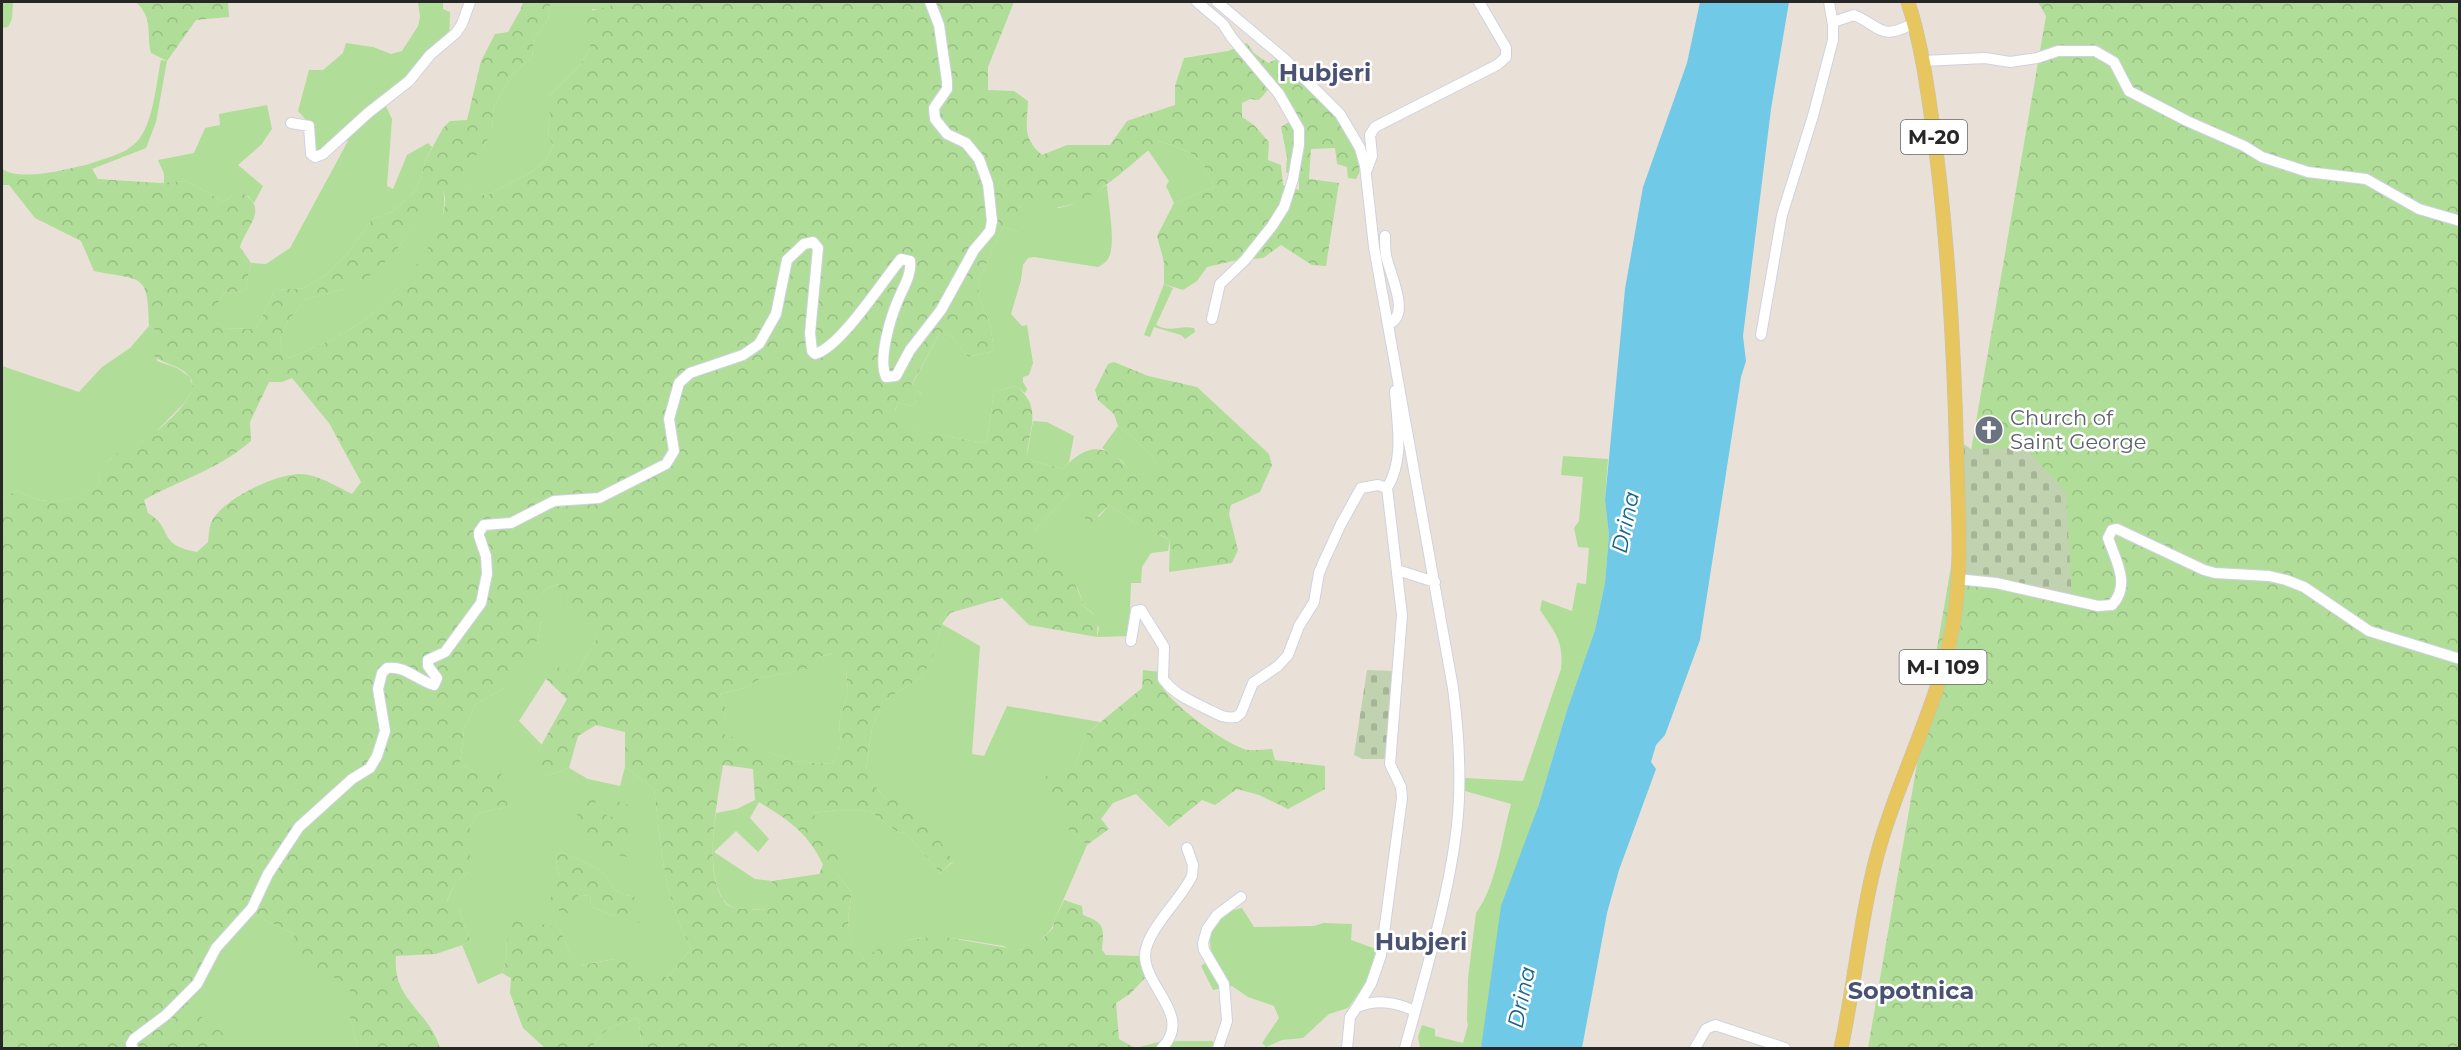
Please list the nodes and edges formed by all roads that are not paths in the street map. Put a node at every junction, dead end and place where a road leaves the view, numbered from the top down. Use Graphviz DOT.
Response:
graph roads {
  1 [pos="470,2"];
  2 [pos="930,2"];
  3 [pos="1197,2"];
  4 [pos="1217,2"];
  5 [pos="1479,2"];
  6 [pos="1828,2"];
  7 [pos="1908,2"];
  8 [pos="1833,22"];
  9 [pos="1914,23"];
  10 [pos="1923,61"];
  11 [pos="291,123"];
  12 [pos="1365,173"];
  13 [pos="2460,221"];
  14 [pos="1385,236"];
  15 [pos="1948,274"];
  16 [pos="1212,319"];
  17 [pos="1388,324"];
  18 [pos="1761,335"];
  19 [pos="1397,373"];
  20 [pos="1387,488"];
  21 [pos="1397,570"];
  22 [pos="1958,579"];
  23 [pos="1435,582"];
  24 [pos="1131,641"];
  25 [pos="2460,659"];
  26 [pos="1187,848"];
  27 [pos="1241,897"];
  28 [pos="1357,1007"];
  29 [pos="1415,1011"];
  30 [pos="133,1048"];
  31 [pos="1162,1048"];
  32 [pos="1218,1048"];
  33 [pos="1347,1048"];
  34 [pos="1405,1048"];
  35 [pos="1695,1048"];
  36 [pos="1785,1048"];
  37 [pos="1841,1048"];
  1 -- 11 [label="street"];
  2 -- 30 [label="street"];
  3 -- 16 [label="street"];
  4 -- 12 [label="street"];
  5 -- 12 [label="street"];
  6 -- 8 [label="street"];
  7 -- 9 [label="main road, M-20"];
  8 -- 9 [label="street"];
  8 -- 18 [label="street"];
  9 -- 10 [label="main road, M-20"];
  10 -- 13 [label="street"];
  10 -- 15 [label="main road, M-20"];
  12 -- 17 [label="street"];
  14 -- 17 [label="street"];
  15 -- 22 [label="main road, M-I 109"];
  17 -- 19 [label="street"];
  19 -- 20 [label="street"];
  19 -- 23 [label="street"];
  20 -- 21 [label="street"];
  20 -- 24 [label="street"];
  21 -- 23 [label="street"];
  21 -- 28 [label="street"];
  22 -- 25 [label="street"];
  22 -- 37 [label="main road, M-I 109"];
  23 -- 29 [label="street"];
  26 -- 31 [label="street"];
  27 -- 32 [label="street"];
  28 -- 29 [label="street"];
  28 -- 33 [label="street"];
  29 -- 34 [label="street"];
  35 -- 36 [label="street"];
}
